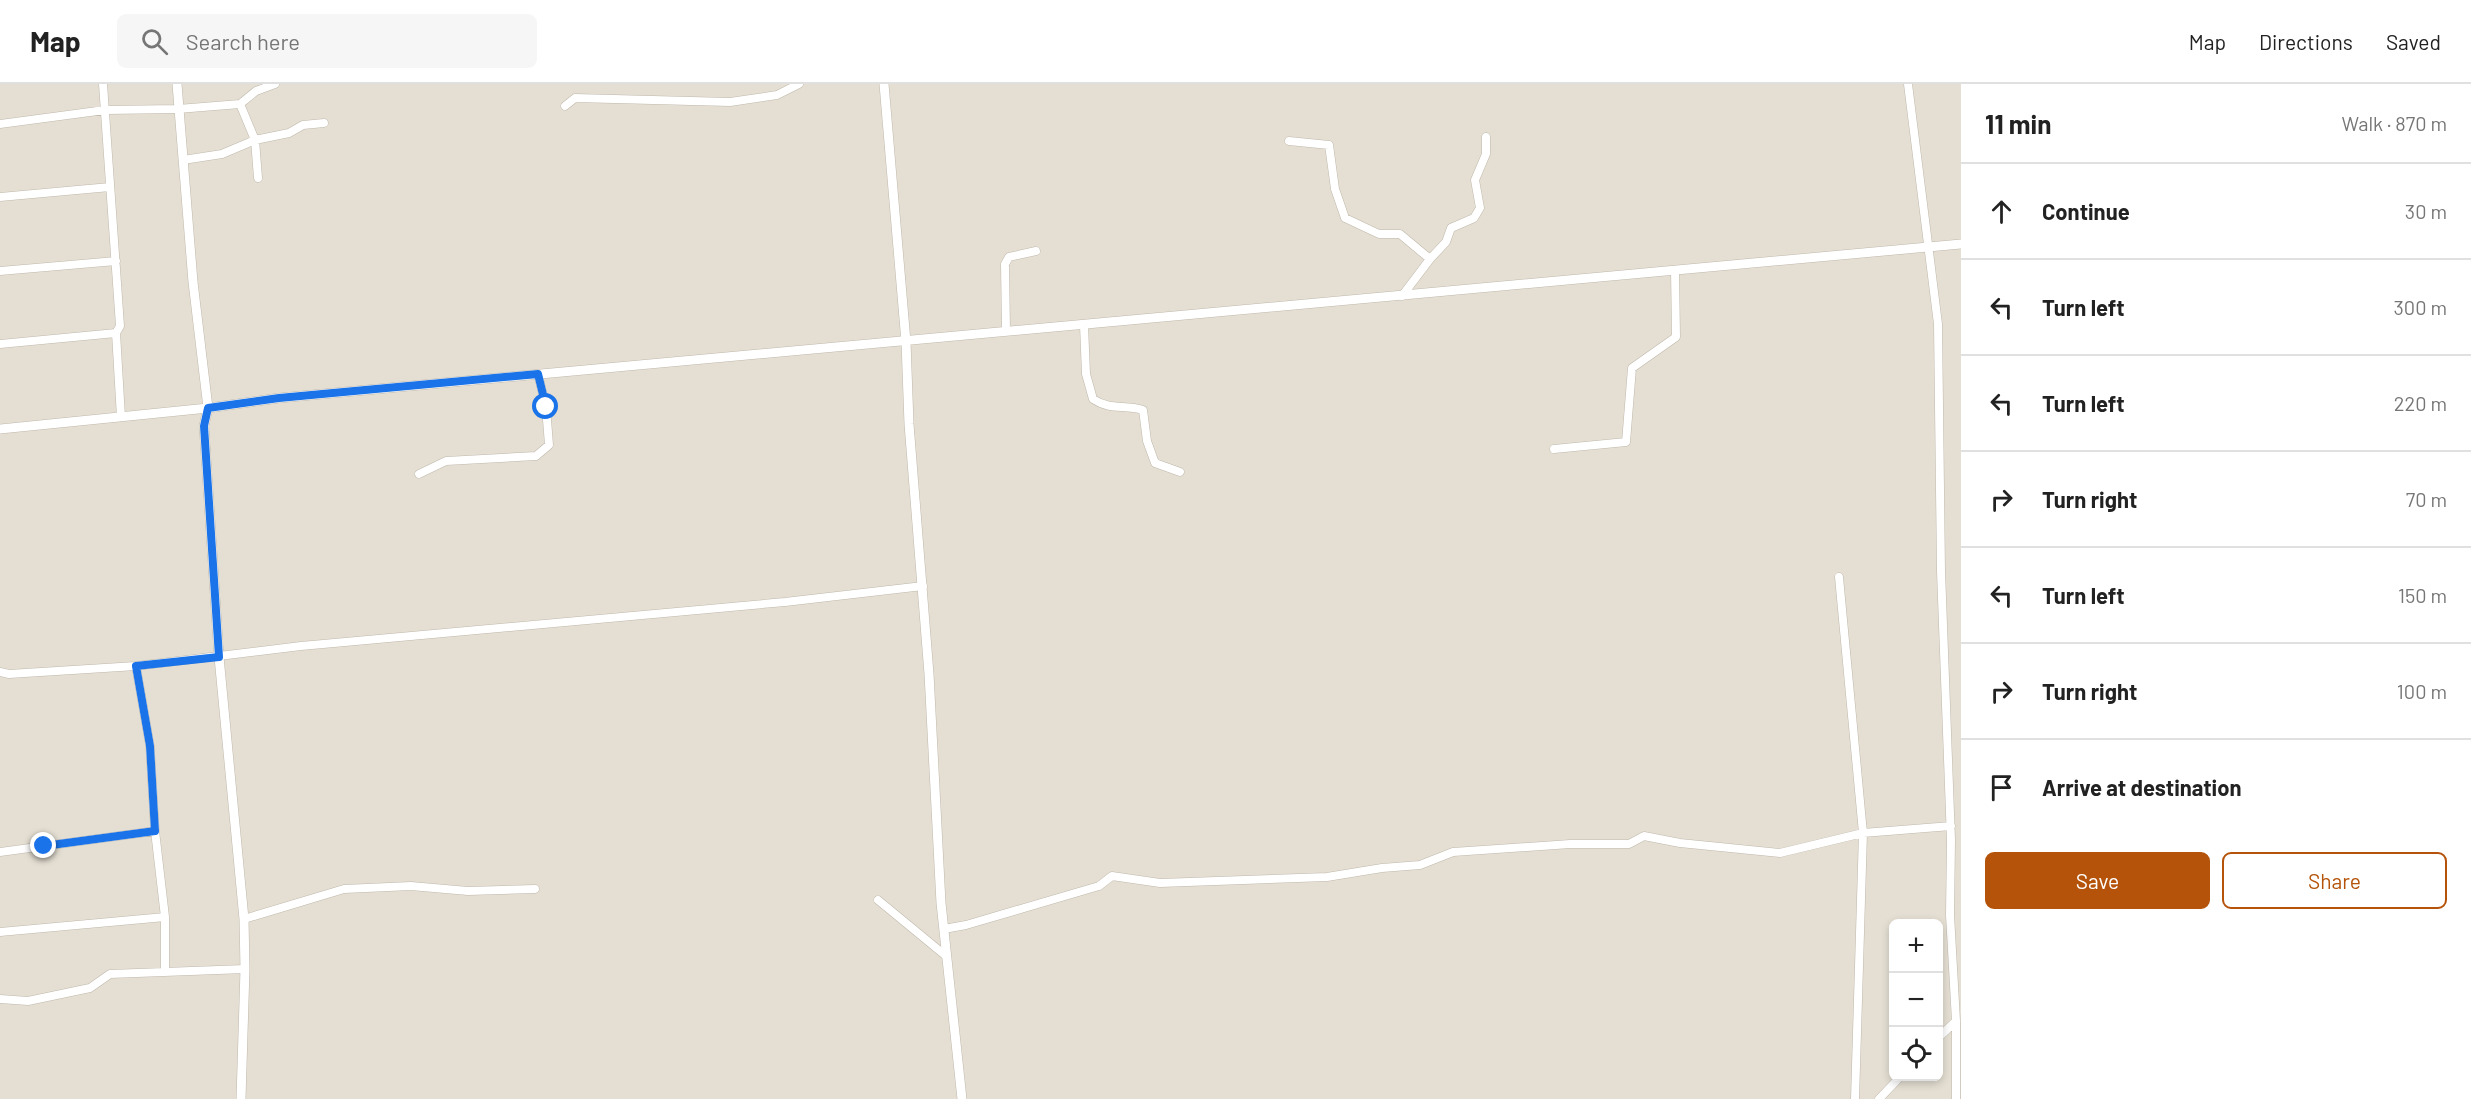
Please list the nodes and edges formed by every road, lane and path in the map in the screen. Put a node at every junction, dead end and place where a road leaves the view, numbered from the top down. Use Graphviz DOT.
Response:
graph roads {
  1 [pos="103,84"];
  2 [pos="177,84"];
  3 [pos="275,84"];
  4 [pos="799,84"];
  5 [pos="884,84"];
  6 [pos="1908,84"];
  7 [pos="240,104"];
  8 [pos="565,106"];
  9 [pos="178,109"];
  10 [pos="105,110"];
  11 [pos="324,123"];
  12 [pos="0,124"];
  13 [pos="1486,137"];
  14 [pos="255,140"];
  15 [pos="1289,141"];
  16 [pos="183,160"];
  17 [pos="258,178"];
  18 [pos="110,187"];
  19 [pos="0,197"];
  20 [pos="1961,244"];
  21 [pos="1929,247"];
  22 [pos="1036,251"];
  23 [pos="1430,259"];
  24 [pos="116,261"];
  25 [pos="1676,270"];
  26 [pos="0,271"];
  27 [pos="1402,296"];
  28 [pos="1084,325"];
  29 [pos="1006,331"];
  30 [pos="116,333"];
  31 [pos="906,342"];
  32 [pos="0,344"];
  33 [pos="538,374"];
  34 [pos="208,408"];
  35 [pos="121,417"];
  36 [pos="0,429"];
  37 [pos="1554,450"];
  38 [pos="1180,472"];
  39 [pos="419,474"];
  40 [pos="1839,577"];
  41 [pos="923,586"];
  42 [pos="219,657"];
  43 [pos="136,666"];
  44 [pos="0,672"];
  45 [pos="1951,826"];
  46 [pos="155,831"];
  47 [pos="1863,833"];
  48 [pos="0,852"];
  49 [pos="535,889"];
  50 [pos="878,900"];
  51 [pos="165,917"];
  52 [pos="244,920"];
  53 [pos="944,928"];
  54 [pos="0,932"];
  55 [pos="946,956"];
  56 [pos="245,969"];
  57 [pos="165,971"];
  58 [pos="0,999"];
  59 [pos="1956,1021"];
  60 [pos="1943,1033"];
  61 [pos="1897,1081"];
  62 [pos="241,1099"];
  63 [pos="962,1099"];
  64 [pos="1855,1099"];
  65 [pos="1879,1099"];
  66 [pos="1956,1099"];
  1 -- 10 [label="street"];
  2 -- 9 [label="street"];
  3 -- 7 [label="street"];
  4 -- 8 [label="street"];
  5 -- 31 [label="street"];
  6 -- 21 [label="street"];
  7 -- 9 [label="street"];
  7 -- 14 [label="street"];
  9 -- 10 [label="street"];
  9 -- 16 [label="street"];
  10 -- 12 [label="street"];
  10 -- 18 [label="street"];
  11 -- 14 [label="street"];
  13 -- 23 [label="street"];
  14 -- 16 [label="street"];
  14 -- 17 [label="street"];
  15 -- 23 [label="street"];
  16 -- 34 [label="street"];
  18 -- 19 [label="street"];
  18 -- 24 [label="street"];
  20 -- 21 [label="street"];
  21 -- 25 [label="street"];
  21 -- 45 [label="street"];
  22 -- 29 [label="street"];
  23 -- 27 [label="street"];
  24 -- 26 [label="street"];
  24 -- 30 [label="street"];
  25 -- 27 [label="street"];
  25 -- 37 [label="street"];
  27 -- 28 [label="street"];
  28 -- 29 [label="street"];
  28 -- 38 [label="street"];
  29 -- 31 [label="street"];
  30 -- 32 [label="street"];
  30 -- 35 [label="street"];
  31 -- 33 [label="street"];
  31 -- 41 [label="street"];
  33 -- 34 [label="street"];
  33 -- 39 [label="street"];
  34 -- 35 [label="street"];
  34 -- 42 [label="street"];
  35 -- 36 [label="street"];
  40 -- 47 [label="street"];
  41 -- 42 [label="street"];
  41 -- 53 [label="street"];
  42 -- 43 [label="street"];
  42 -- 52 [label="street"];
  43 -- 44 [label="street"];
  43 -- 46 [label="street"];
  45 -- 47 [label="street"];
  45 -- 59 [label="street"];
  46 -- 48 [label="street"];
  46 -- 51 [label="street"];
  47 -- 53 [label="street"];
  47 -- 64 [label="street"];
  49 -- 52 [label="street"];
  50 -- 55 [label="street"];
  51 -- 54 [label="street"];
  51 -- 57 [label="street"];
  52 -- 56 [label="street"];
  53 -- 55 [label="street"];
  55 -- 63 [label="street"];
  56 -- 57 [label="street"];
  56 -- 62 [label="street"];
  57 -- 58 [label="street"];
  59 -- 60 [label="street"];
  59 -- 66 [label="street"];
  61 -- 65 [label="street"];
}
